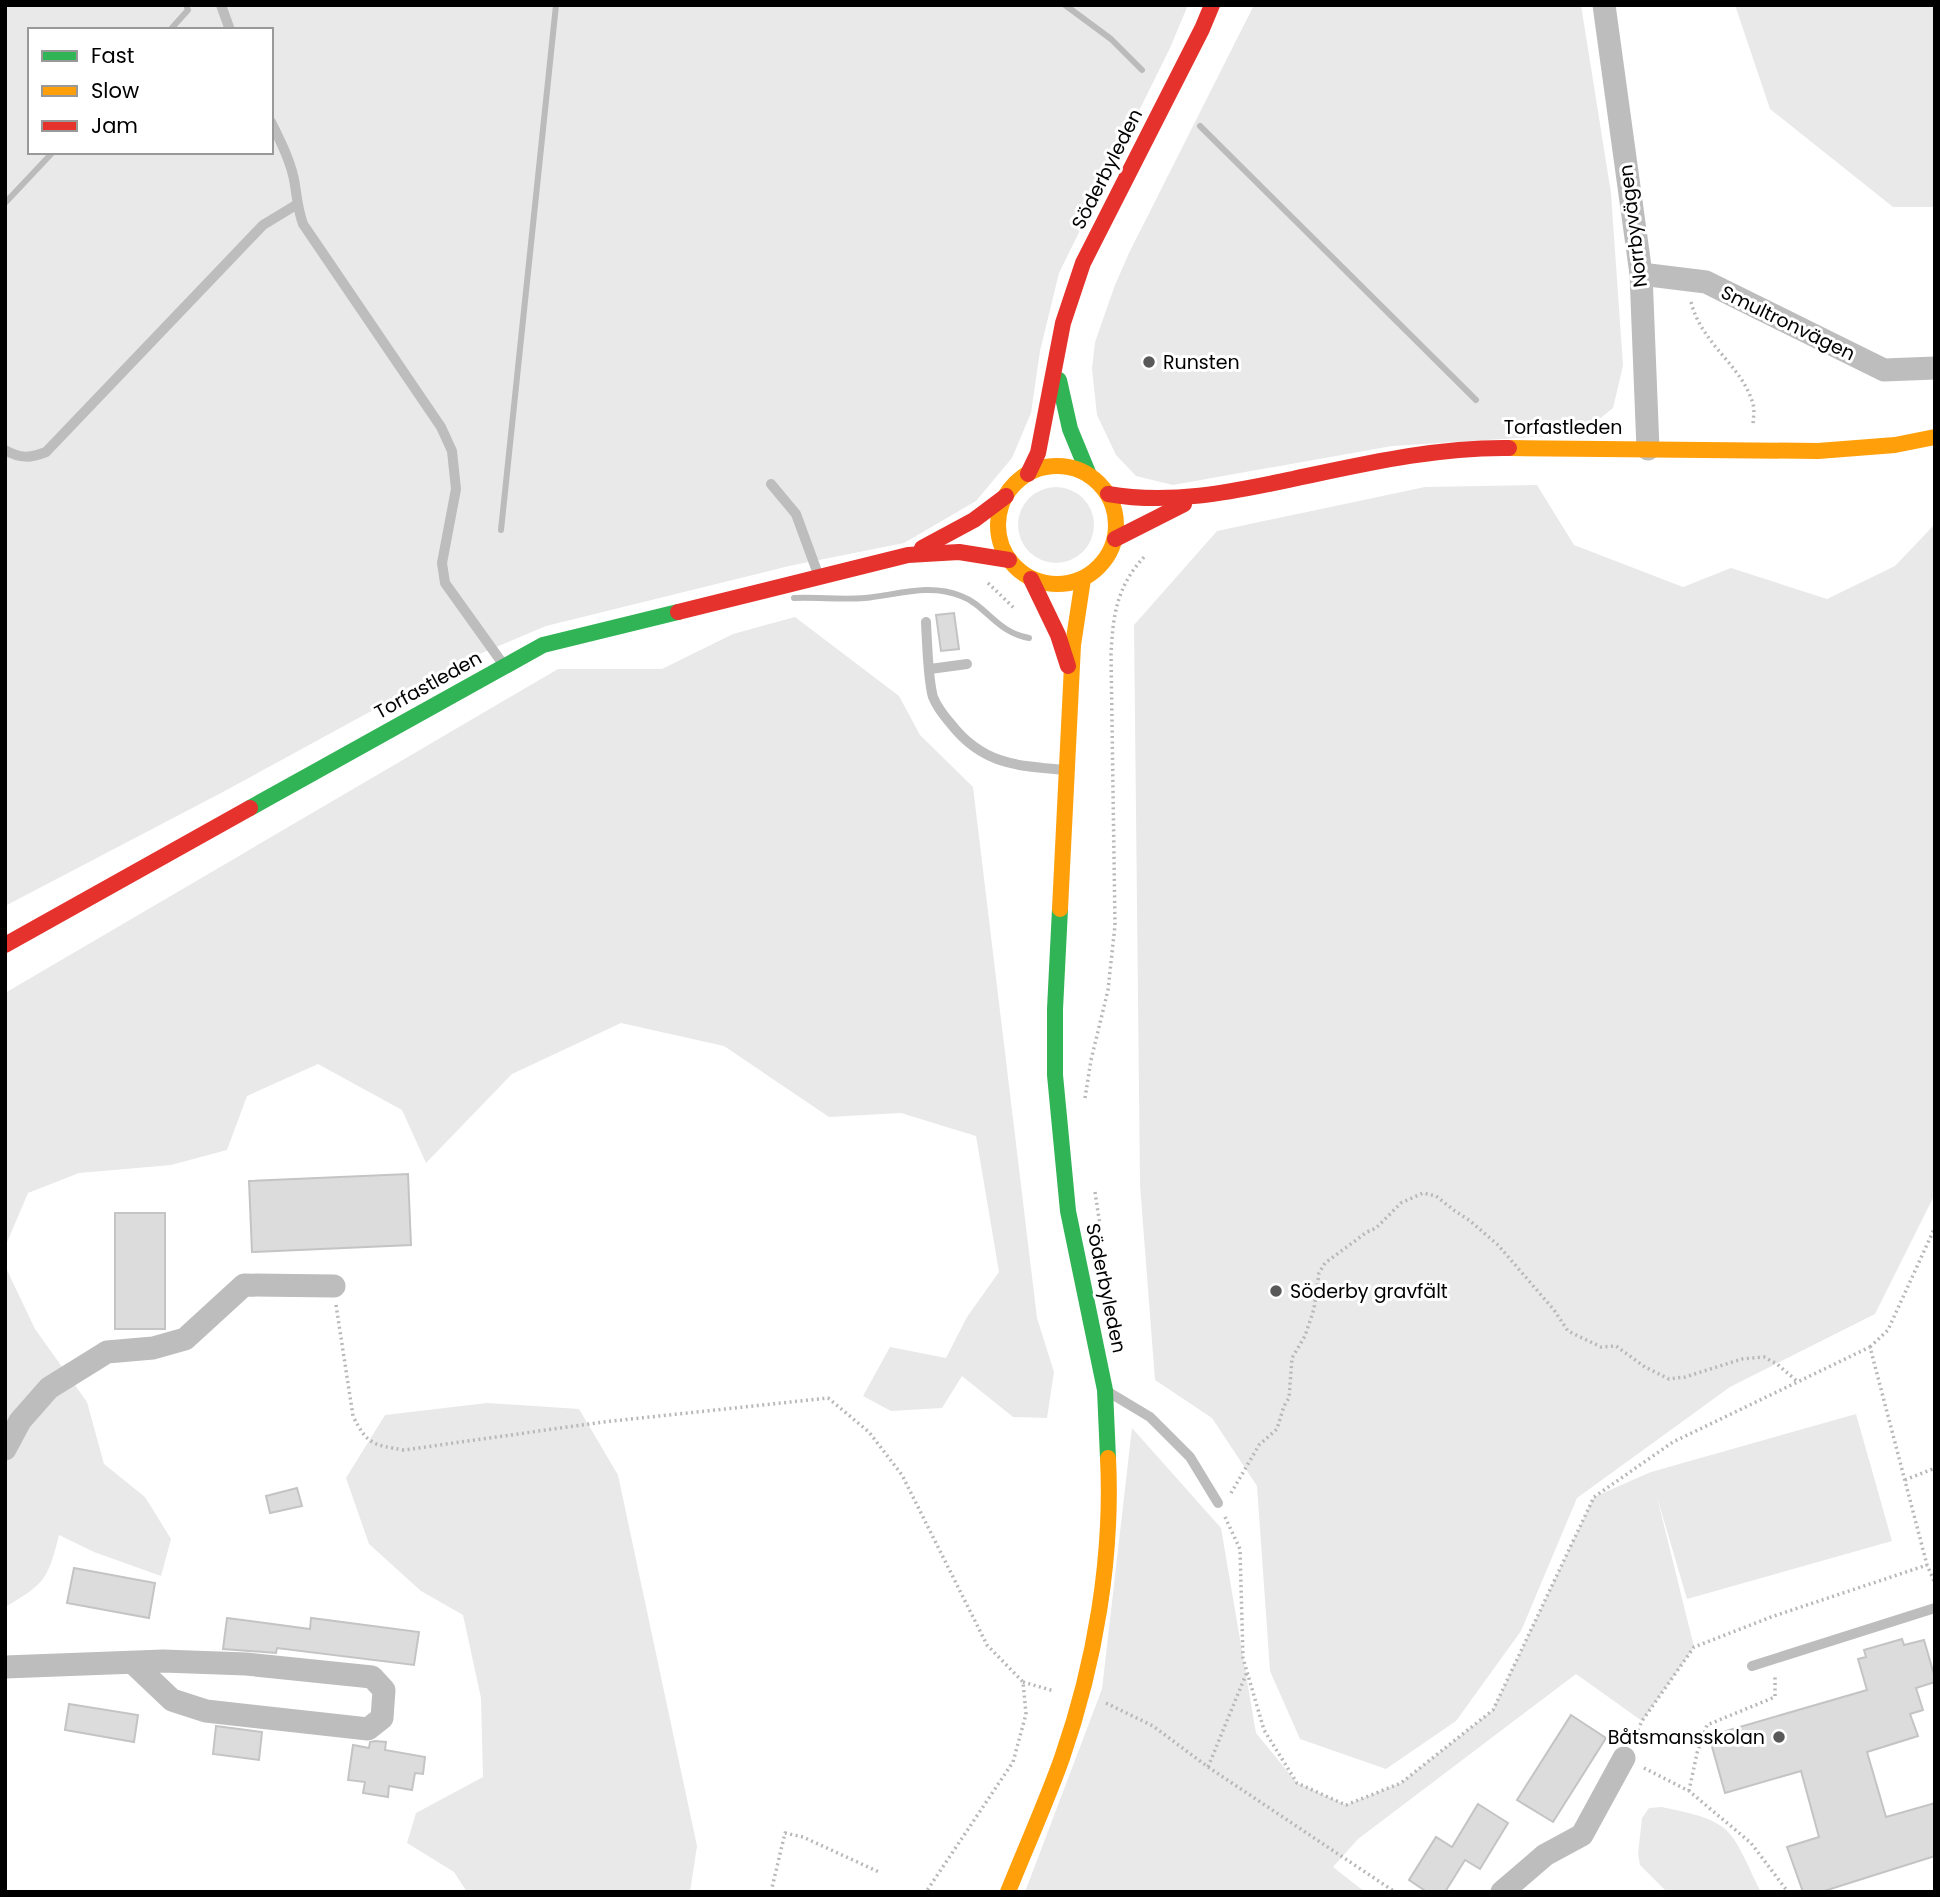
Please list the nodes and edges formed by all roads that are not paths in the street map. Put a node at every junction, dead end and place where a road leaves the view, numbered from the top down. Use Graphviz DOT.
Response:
graph roads {
  1 [pos="221,5"];
  2 [pos="1212,5"];
  3 [pos="1604,5"];
  4 [pos="229,28"];
  5 [pos="273,126"];
  6 [pos="296,205"];
  7 [pos="1641,274"];
  8 [pos="1057,358"];
  9 [pos="1935,368"];
  10 [pos="1935,437"];
  11 [pos="1648,449"];
  12 [pos="5,450"];
  13 [pos="1028,474"];
  14 [pos="1089,475"];
  15 [pos="771,484"];
  16 [pos="1108,494"];
  17 [pos="1006,496"];
  18 [pos="1195,499"];
  19 [pos="1115,539"];
  20 [pos="908,555"];
  21 [pos="1009,560"];
  22 [pos="819,577"];
  23 [pos="1031,579"];
  24 [pos="1083,579"];
  25 [pos="926,622"];
  26 [pos="967,664"];
  27 [pos="505,667"];
  28 [pos="930,668"];
  29 [pos="1071,677"];
  30 [pos="1068,770"];
  31 [pos="5,945"];
  32 [pos="334,1286"];
  33 [pos="1105,1390"];
  34 [pos="5,1449"];
  35 [pos="1217,1503"];
  36 [pos="1935,1608"];
  37 [pos="133,1663"];
  38 [pos="1752,1666"];
  39 [pos="5,1667"];
  40 [pos="1624,1758"];
  41 [pos="1007,1892"];
  42 [pos="1502,1892"];
  1 -- 4 [label="lane"];
  2 -- 8 [label="street, Söderbyleden"];
  3 -- 7 [label="street, Norrbyvägen"];
  5 -- 6 [label="lane"];
  6 -- 12 [label="lane"];
  6 -- 27 [label="lane"];
  7 -- 9 [label="street, Smultronvägen"];
  7 -- 11 [label="street, Norrbyvägen"];
  8 -- 13 [label="street, Söderbyleden"];
  8 -- 14 [label="street, Söderbyleden"];
  10 -- 11 [label="street, Torfastleden"];
  11 -- 18 [label="street, Torfastleden"];
  13 -- 14 [label="street"];
  13 -- 17 [label="street"];
  14 -- 16 [label="street"];
  15 -- 22 [label="lane"];
  16 -- 18 [label="street, Torfastleden"];
  16 -- 19 [label="street"];
  17 -- 20 [label="street, Torfastleden"];
  17 -- 21 [label="street"];
  18 -- 19 [label="street, Torfastleden"];
  19 -- 24 [label="street"];
  20 -- 21 [label="street, Torfastleden"];
  20 -- 22 [label="street, Torfastleden"];
  21 -- 23 [label="street"];
  22 -- 27 [label="street, Torfastleden"];
  23 -- 24 [label="street"];
  23 -- 29 [label="street, Söderbyleden"];
  24 -- 29 [label="street, Söderbyleden"];
  25 -- 28 [label="lane"];
  26 -- 28 [label="lane"];
  27 -- 31 [label="street, Torfastleden"];
  28 -- 30 [label="lane"];
  29 -- 30 [label="street, Söderbyleden"];
  30 -- 33 [label="street, Söderbyleden"];
  32 -- 34 [label="street"];
  33 -- 35 [label="lane"];
  33 -- 41 [label="street, Söderbyleden"];
  36 -- 38 [label="lane"];
  37 -- 37 [label="street"];
  37 -- 39 [label="street"];
  40 -- 42 [label="street"];
}
